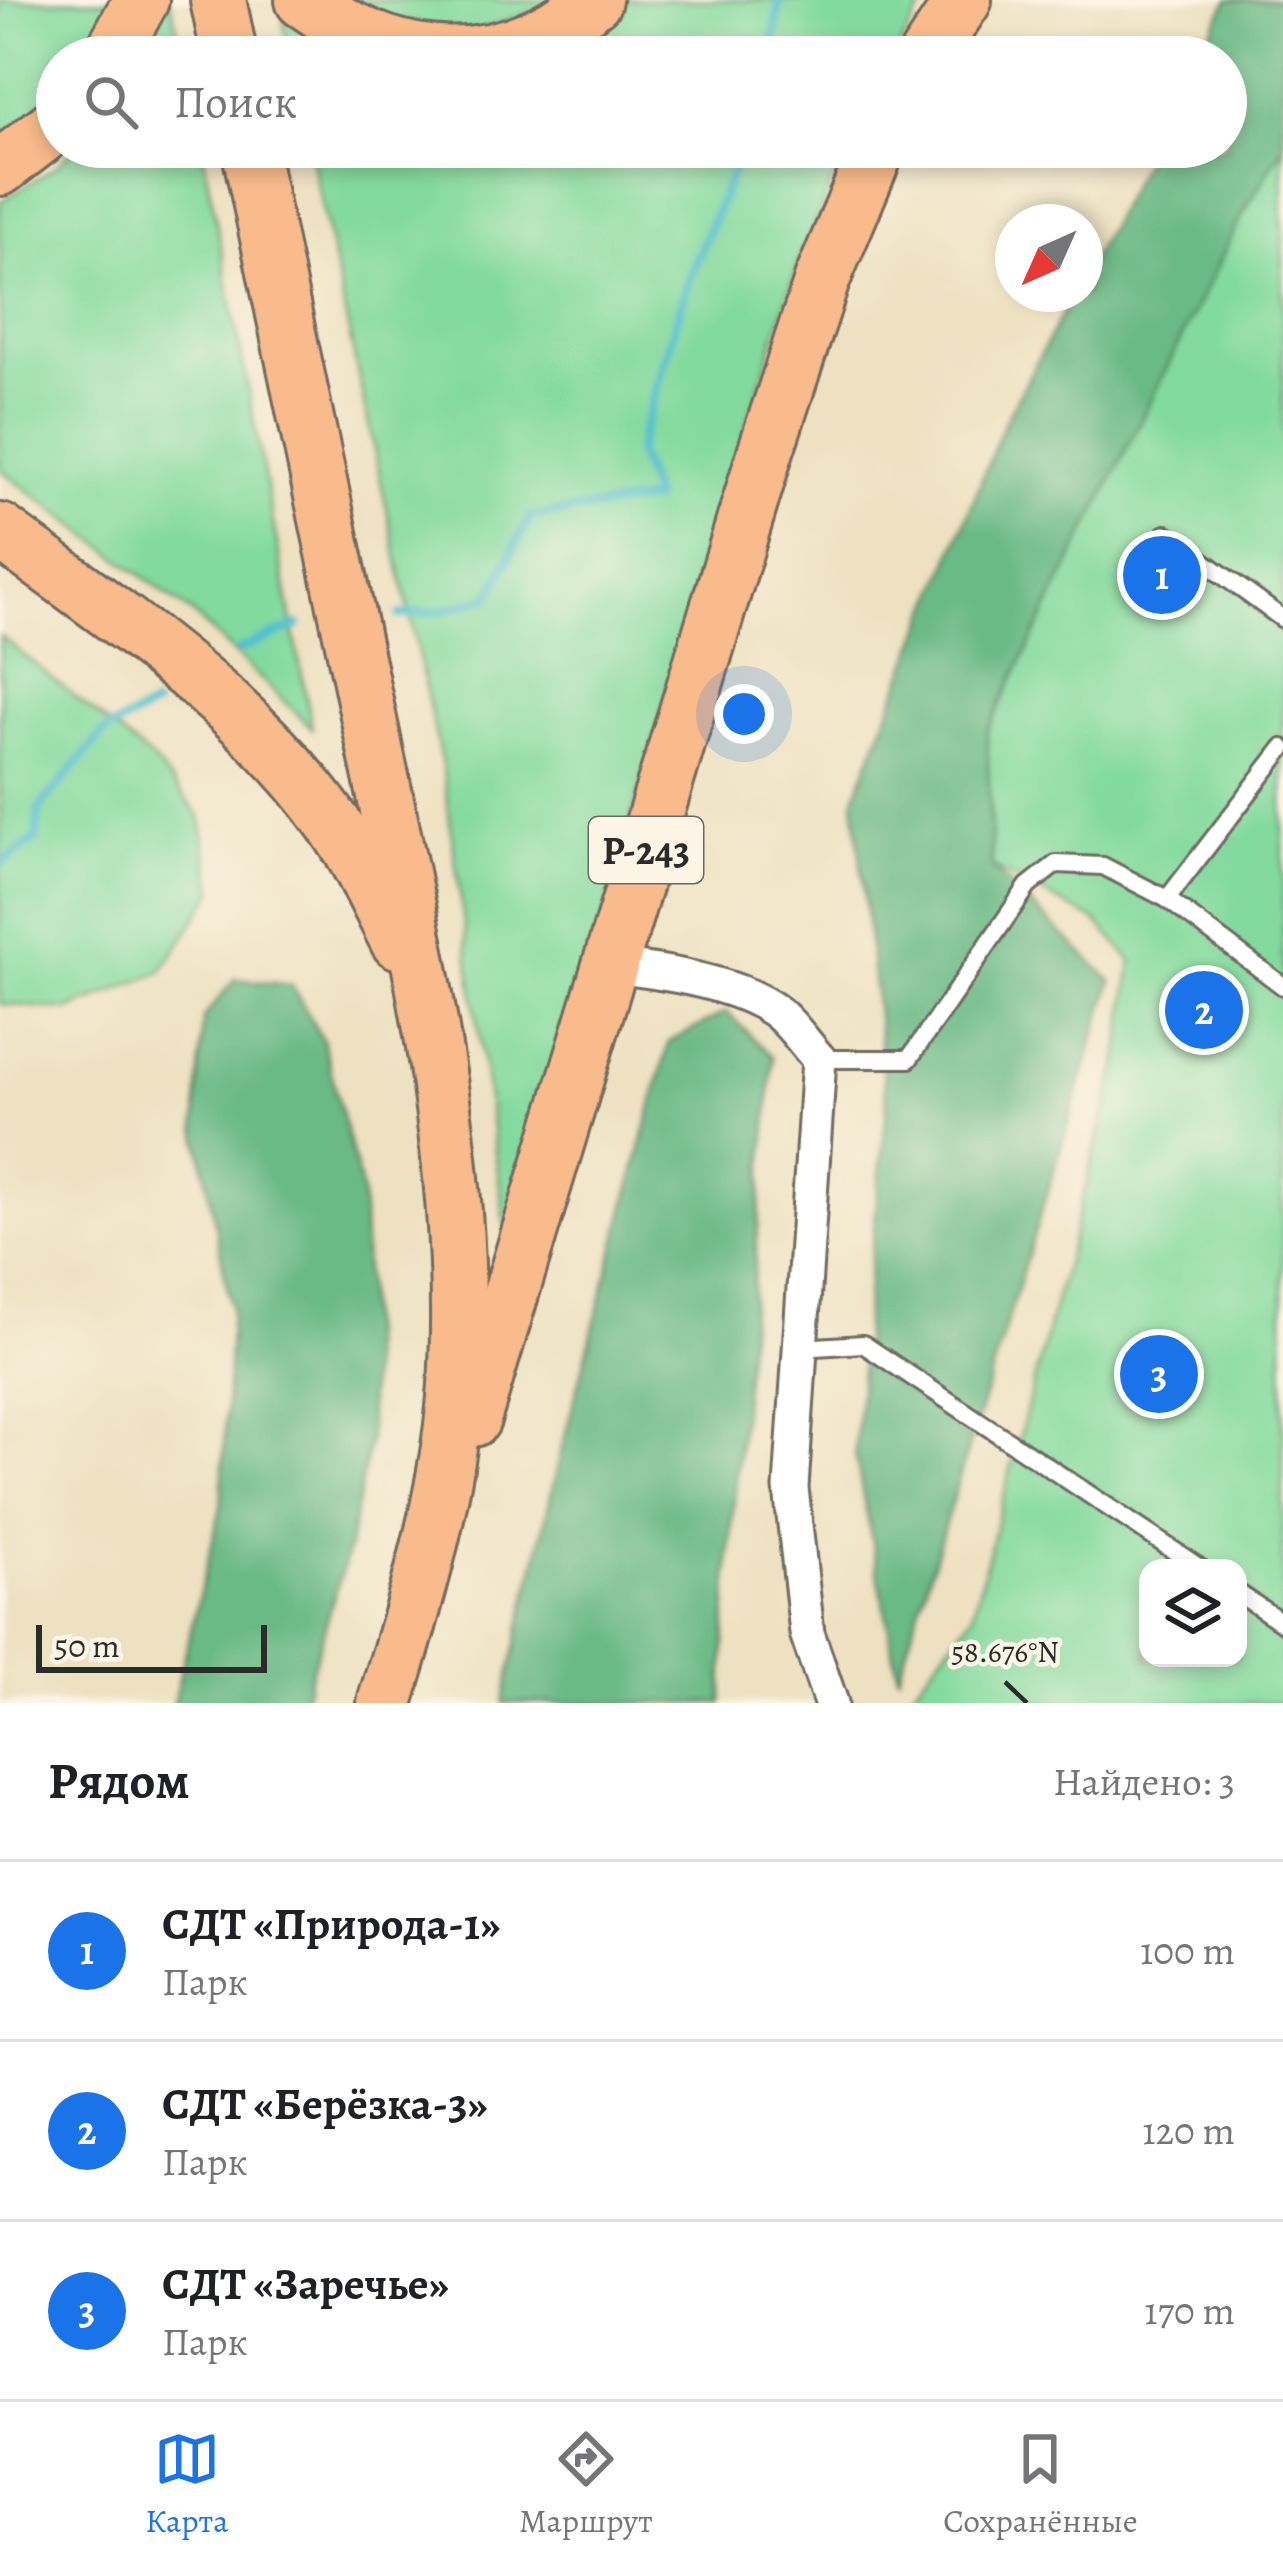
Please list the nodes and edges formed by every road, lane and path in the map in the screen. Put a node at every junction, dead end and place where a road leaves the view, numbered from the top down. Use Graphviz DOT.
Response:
graph roads {
  1 [pos="141,0"];
  2 [pos="218,0"];
  3 [pos="303,0"];
  4 [pos="594,0"];
  5 [pos="964,0"];
  6 [pos="121,36"];
  7 [pos="226,36"];
  8 [pos="361,36"];
  9 [pos="534,36"];
  10 [pos="940,36"];
  11 [pos="36,140"];
  12 [pos="0,168"];
  13 [pos="253,168"];
  14 [pos="869,168"];
  15 [pos="0,531"];
  16 [pos="1166,533"];
  17 [pos="1283,619"];
  18 [pos="1283,748"];
  19 [pos="1167,899"];
  20 [pos="611,966"];
  21 [pos="1283,986"];
  22 [pos="428,1000"];
  23 [pos="819,1059"];
  24 [pos="800,1348"];
  25 [pos="427,1558"];
  26 [pos="1186,1559"];
  27 [pos="1247,1599"];
  28 [pos="1283,1623"];
  29 [pos="385,1703"];
  30 [pos="831,1703"];
  1 -- 6 [label="highway"];
  2 -- 7 [label="highway"];
  3 -- 8 [label="highway"];
  4 -- 9 [label="highway"];
  5 -- 10 [label="highway"];
  11 -- 12 [label="highway"];
  13 -- 22 [label="highway, Р-243"];
  14 -- 20 [label="highway, Р-243"];
  15 -- 22 [label="highway, Р-243"];
  16 -- 17 [label="lane"];
  18 -- 19 [label="lane"];
  19 -- 21 [label="lane"];
  19 -- 23 [label="lane"];
  20 -- 23 [label="street"];
  20 -- 25 [label="highway, Р-243"];
  22 -- 25 [label="highway, Р-243"];
  23 -- 24 [label="street"];
  24 -- 26 [label="lane"];
  24 -- 30 [label="street"];
  25 -- 29 [label="highway, Р-243"];
  27 -- 28 [label="lane"];
}
